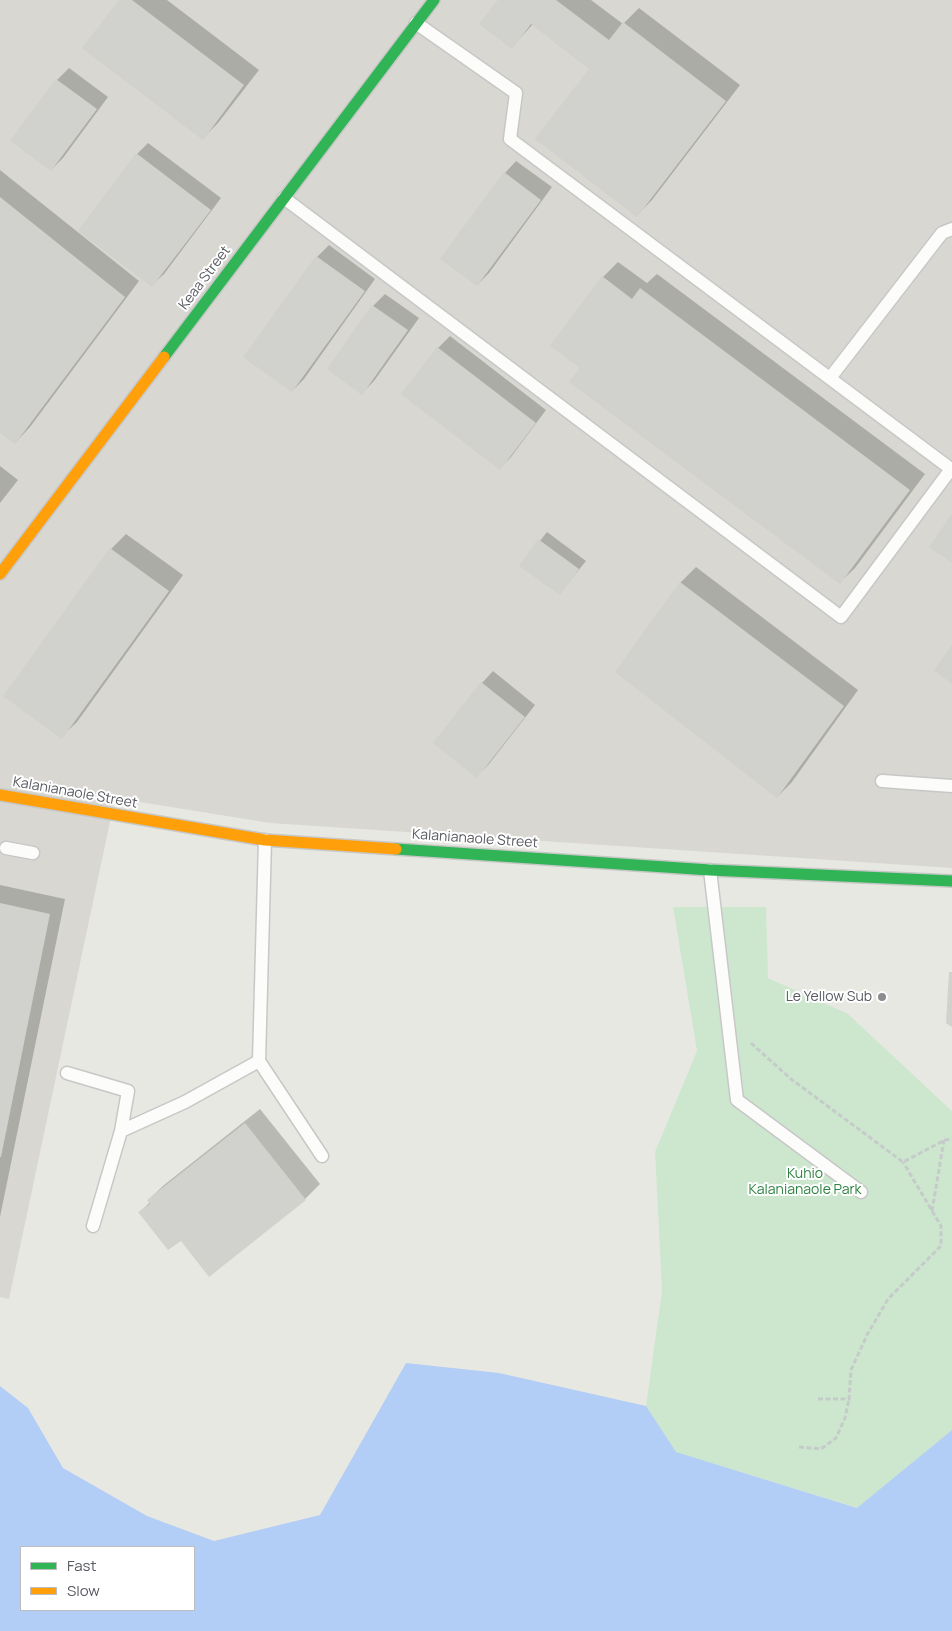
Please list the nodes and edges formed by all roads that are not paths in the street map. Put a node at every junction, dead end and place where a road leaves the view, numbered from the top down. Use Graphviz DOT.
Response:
graph roads {
  1 [pos="434,0"];
  2 [pos="416,23"];
  3 [pos="284,198"];
  4 [pos="952,229"];
  5 [pos="830,378"];
  6 [pos="0,574"];
  7 [pos="882,781"];
  8 [pos="952,786"];
  9 [pos="0,795"];
  10 [pos="265,840"];
  11 [pos="6,848"];
  12 [pos="33,853"];
  13 [pos="710,870"];
  14 [pos="952,881"];
  15 [pos="259,1061"];
  16 [pos="66,1073"];
  17 [pos="121,1131"];
  18 [pos="322,1156"];
  19 [pos="862,1192"];
  20 [pos="93,1226"];
  1 -- 2 [label="main road, Keaa Street"];
  2 -- 3 [label="main road, Keaa Street"];
  2 -- 5 [label="lane"];
  3 -- 5 [label="lane"];
  3 -- 6 [label="main road, Keaa Street"];
  4 -- 5 [label="lane"];
  7 -- 8 [label="lane"];
  9 -- 10 [label="main road, Kalanianaole Street"];
  10 -- 13 [label="main road, Kalanianaole Street"];
  10 -- 15 [label="lane"];
  11 -- 12 [label="lane"];
  13 -- 14 [label="main road, Kalanianaole Street"];
  13 -- 19 [label="lane"];
  15 -- 17 [label="lane"];
  15 -- 18 [label="lane"];
  16 -- 17 [label="lane"];
  17 -- 20 [label="lane"];
}
